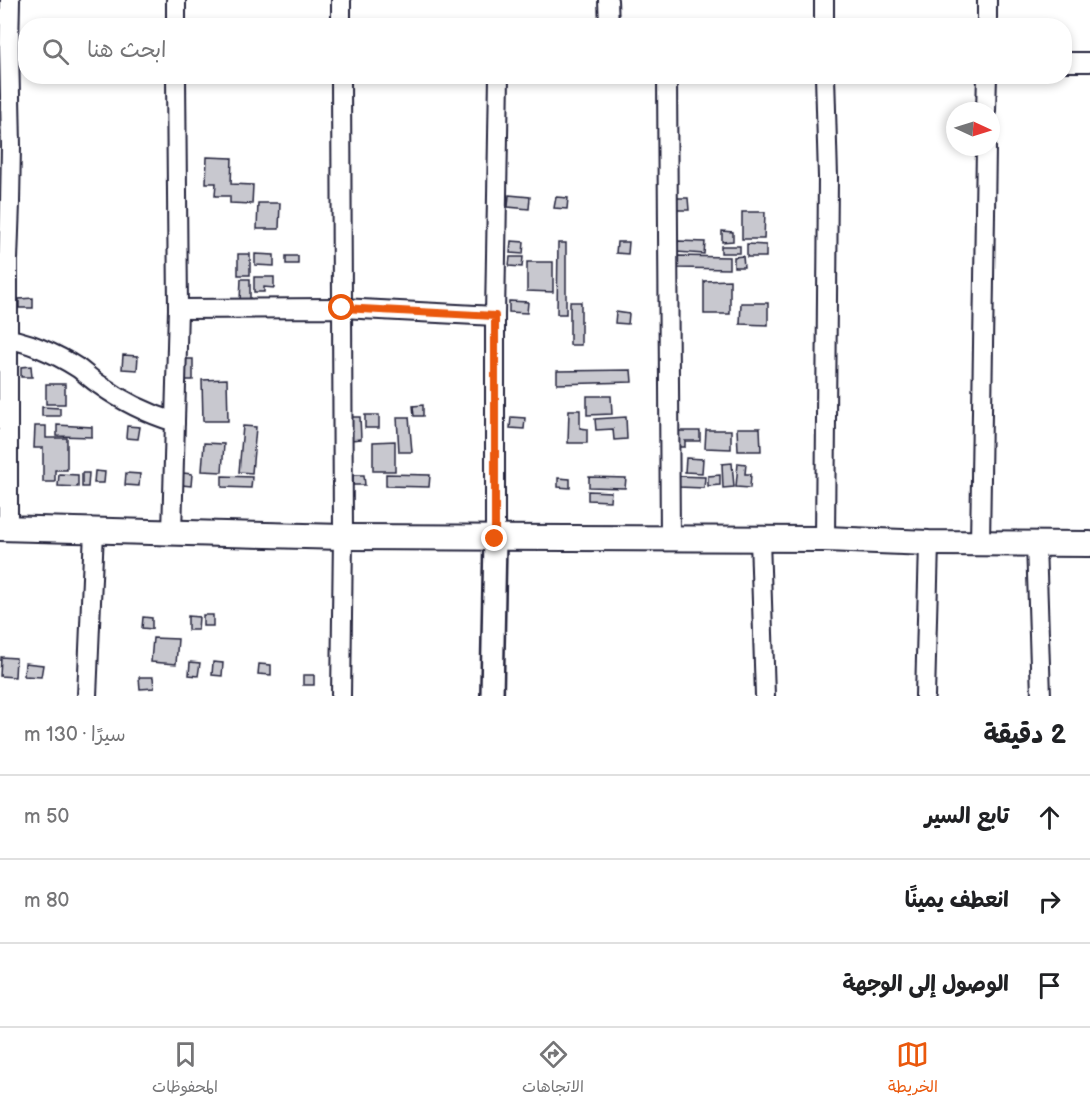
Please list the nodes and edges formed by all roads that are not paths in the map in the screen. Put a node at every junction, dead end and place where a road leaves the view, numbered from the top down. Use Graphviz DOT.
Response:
graph roads {
  1 [pos="10,0"];
  2 [pos="176,0"];
  3 [pos="341,0"];
  4 [pos="608,0"];
  5 [pos="824,0"];
  6 [pos="987,0"];
  7 [pos="176,18"];
  8 [pos="341,18"];
  9 [pos="609,18"];
  10 [pos="824,18"];
  11 [pos="987,18"];
  12 [pos="12,47"];
  13 [pos="1072,62"];
  14 [pos="1090,62"];
  15 [pos="176,84"];
  16 [pos="342,84"];
  17 [pos="499,84"];
  18 [pos="667,84"];
  19 [pos="825,84"];
  20 [pos="987,84"];
  21 [pos="986,102"];
  22 [pos="986,156"];
  23 [pos="342,308"];
  24 [pos="178,309"];
  25 [pos="495,316"];
  26 [pos="4,339"];
  27 [pos="175,422"];
  28 [pos="4,529"];
  29 [pos="94,531"];
  30 [pos="172,533"];
  31 [pos="343,537"];
  32 [pos="495,539"];
  33 [pos="670,539"];
  34 [pos="760,539"];
  35 [pos="825,540"];
  36 [pos="929,543"];
  37 [pos="980,544"];
  38 [pos="1036,544"];
  39 [pos="1090,544"];
  40 [pos="87,696"];
  41 [pos="341,696"];
  42 [pos="492,696"];
  43 [pos="765,696"];
  44 [pos="926,696"];
  45 [pos="1041,696"];
  1 -- 12 [label="street"];
  2 -- 7 [label="street"];
  3 -- 8 [label="street"];
  4 -- 9 [label="street"];
  5 -- 10 [label="street"];
  6 -- 11 [label="street"];
  12 -- 26 [label="street"];
  13 -- 14 [label="street"];
  15 -- 24 [label="street"];
  16 -- 23 [label="street"];
  17 -- 25 [label="street"];
  18 -- 33 [label="street"];
  19 -- 35 [label="street"];
  20 -- 21 [label="street"];
  22 -- 37 [label="street"];
  23 -- 24 [label="street"];
  23 -- 25 [label="street"];
  23 -- 31 [label="street"];
  24 -- 27 [label="street"];
  25 -- 32 [label="street"];
  26 -- 27 [label="street"];
  26 -- 28 [label="street"];
  27 -- 30 [label="street"];
  28 -- 29 [label="main road"];
  29 -- 30 [label="main road"];
  29 -- 40 [label="street"];
  30 -- 31 [label="main road"];
  31 -- 32 [label="main road"];
  31 -- 41 [label="street"];
  32 -- 33 [label="main road"];
  32 -- 42 [label="street"];
  33 -- 34 [label="main road"];
  34 -- 35 [label="main road"];
  34 -- 43 [label="street"];
  35 -- 36 [label="main road"];
  36 -- 37 [label="main road"];
  36 -- 44 [label="street"];
  37 -- 38 [label="main road"];
  38 -- 39 [label="main road"];
  38 -- 45 [label="street"];
}
